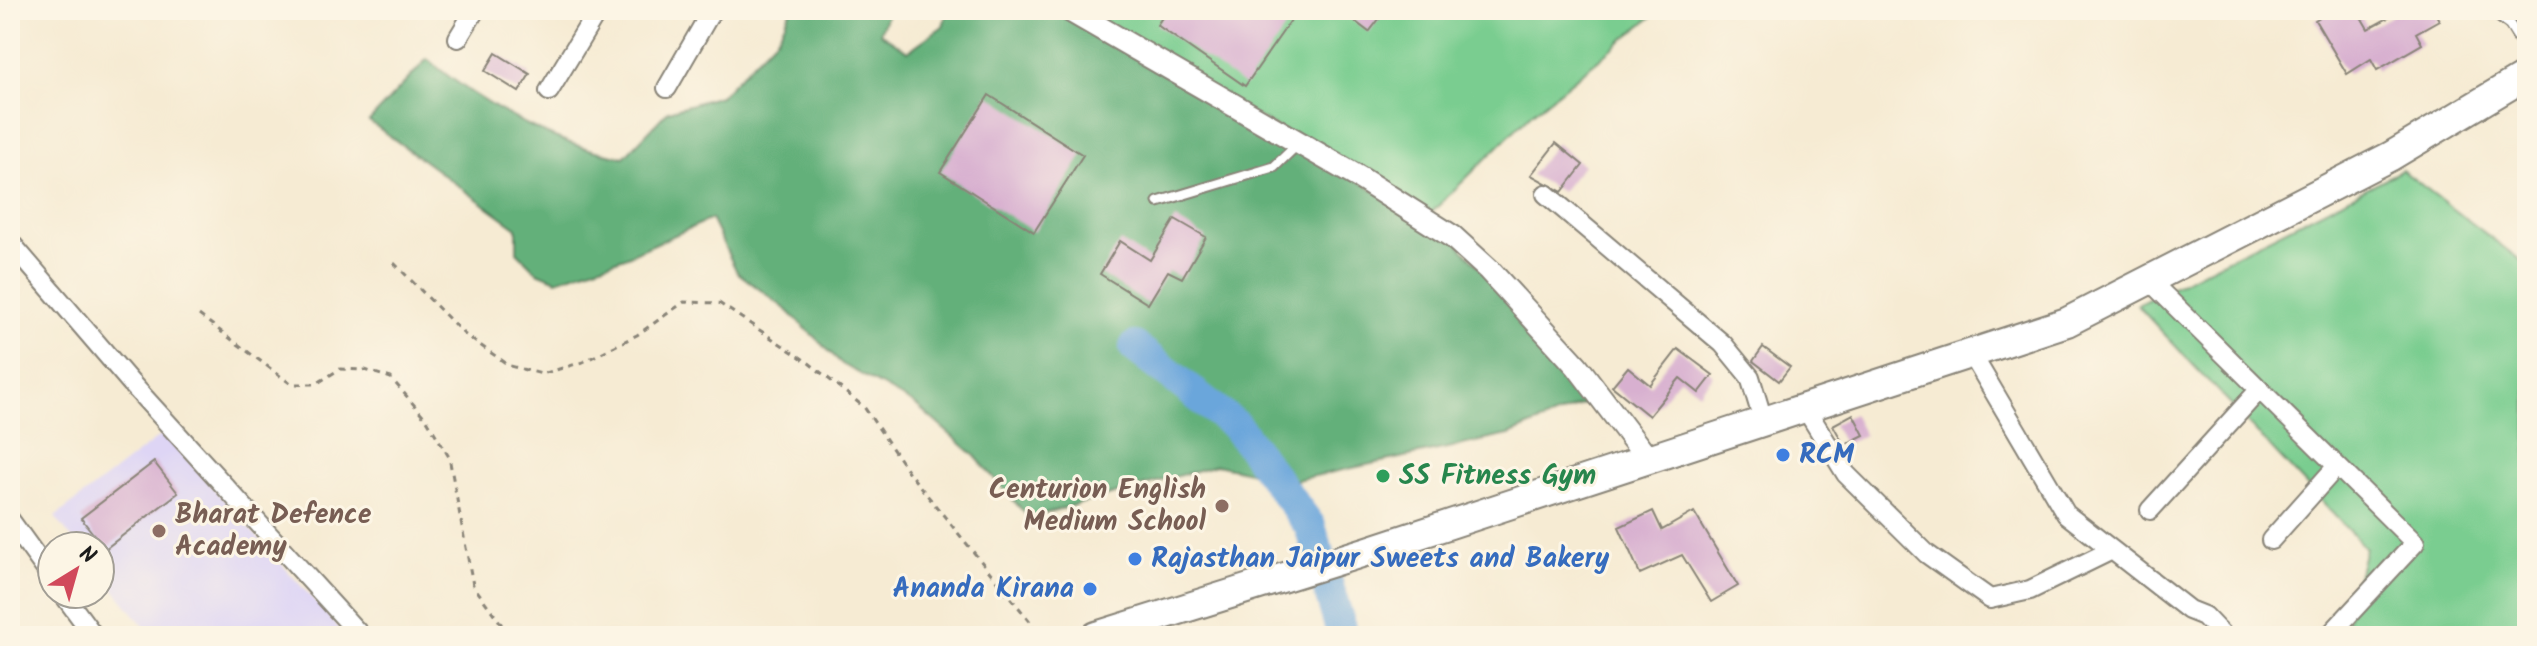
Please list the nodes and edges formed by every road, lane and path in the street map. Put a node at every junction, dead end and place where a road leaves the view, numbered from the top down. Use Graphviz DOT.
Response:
graph roads {
  1 [pos="475,10"];
  2 [pos="598,10"];
  3 [pos="712,10"];
  4 [pos="1069,10"];
  5 [pos="2490,10"];
  6 [pos="458,38"];
  7 [pos="2527,52"];
  8 [pos="2527,75"];
  9 [pos="667,88"];
  10 [pos="549,91"];
  11 [pos="1299,143"];
  12 [pos="1546,194"];
  13 [pos="1158,202"];
  14 [pos="10,242"];
  15 [pos="394,263"];
  16 [pos="2148,279"];
  17 [pos="199,315"];
  18 [pos="1971,353"];
  19 [pos="2260,389"];
  20 [pos="1804,406"];
  21 [pos="1763,420"];
  22 [pos="1647,458"];
  23 [pos="2337,466"];
  24 [pos="2150,510"];
  25 [pos="10,520"];
  26 [pos="2271,540"];
  27 [pos="2112,550"];
  28 [pos="36,556"];
  29 [pos="75,610"];
  30 [pos="94,636"];
  31 [pos="361,636"];
  32 [pos="510,636"];
  33 [pos="1042,636"];
  34 [pos="1096,636"];
  35 [pos="2223,636"];
  36 [pos="2329,636"];
  1 -- 6 [label="street"];
  2 -- 10 [label="street"];
  3 -- 9 [label="street"];
  4 -- 11 [label="street"];
  5 -- 7 [label="lane"];
  8 -- 16 [label="main road"];
  11 -- 13 [label="lane"];
  11 -- 22 [label="street"];
  12 -- 21 [label="street"];
  14 -- 31 [label="street"];
  15 -- 33 [label="path"];
  16 -- 18 [label="main road"];
  16 -- 19 [label="street"];
  17 -- 32 [label="path"];
  18 -- 20 [label="main road"];
  18 -- 27 [label="street"];
  19 -- 23 [label="street"];
  19 -- 24 [label="street"];
  20 -- 21 [label="main road"];
  20 -- 27 [label="street"];
  21 -- 22 [label="main road"];
  22 -- 34 [label="main road"];
  23 -- 26 [label="street"];
  23 -- 36 [label="street"];
  25 -- 28 [label="street"];
  27 -- 35 [label="street"];
  29 -- 30 [label="street"];
}
